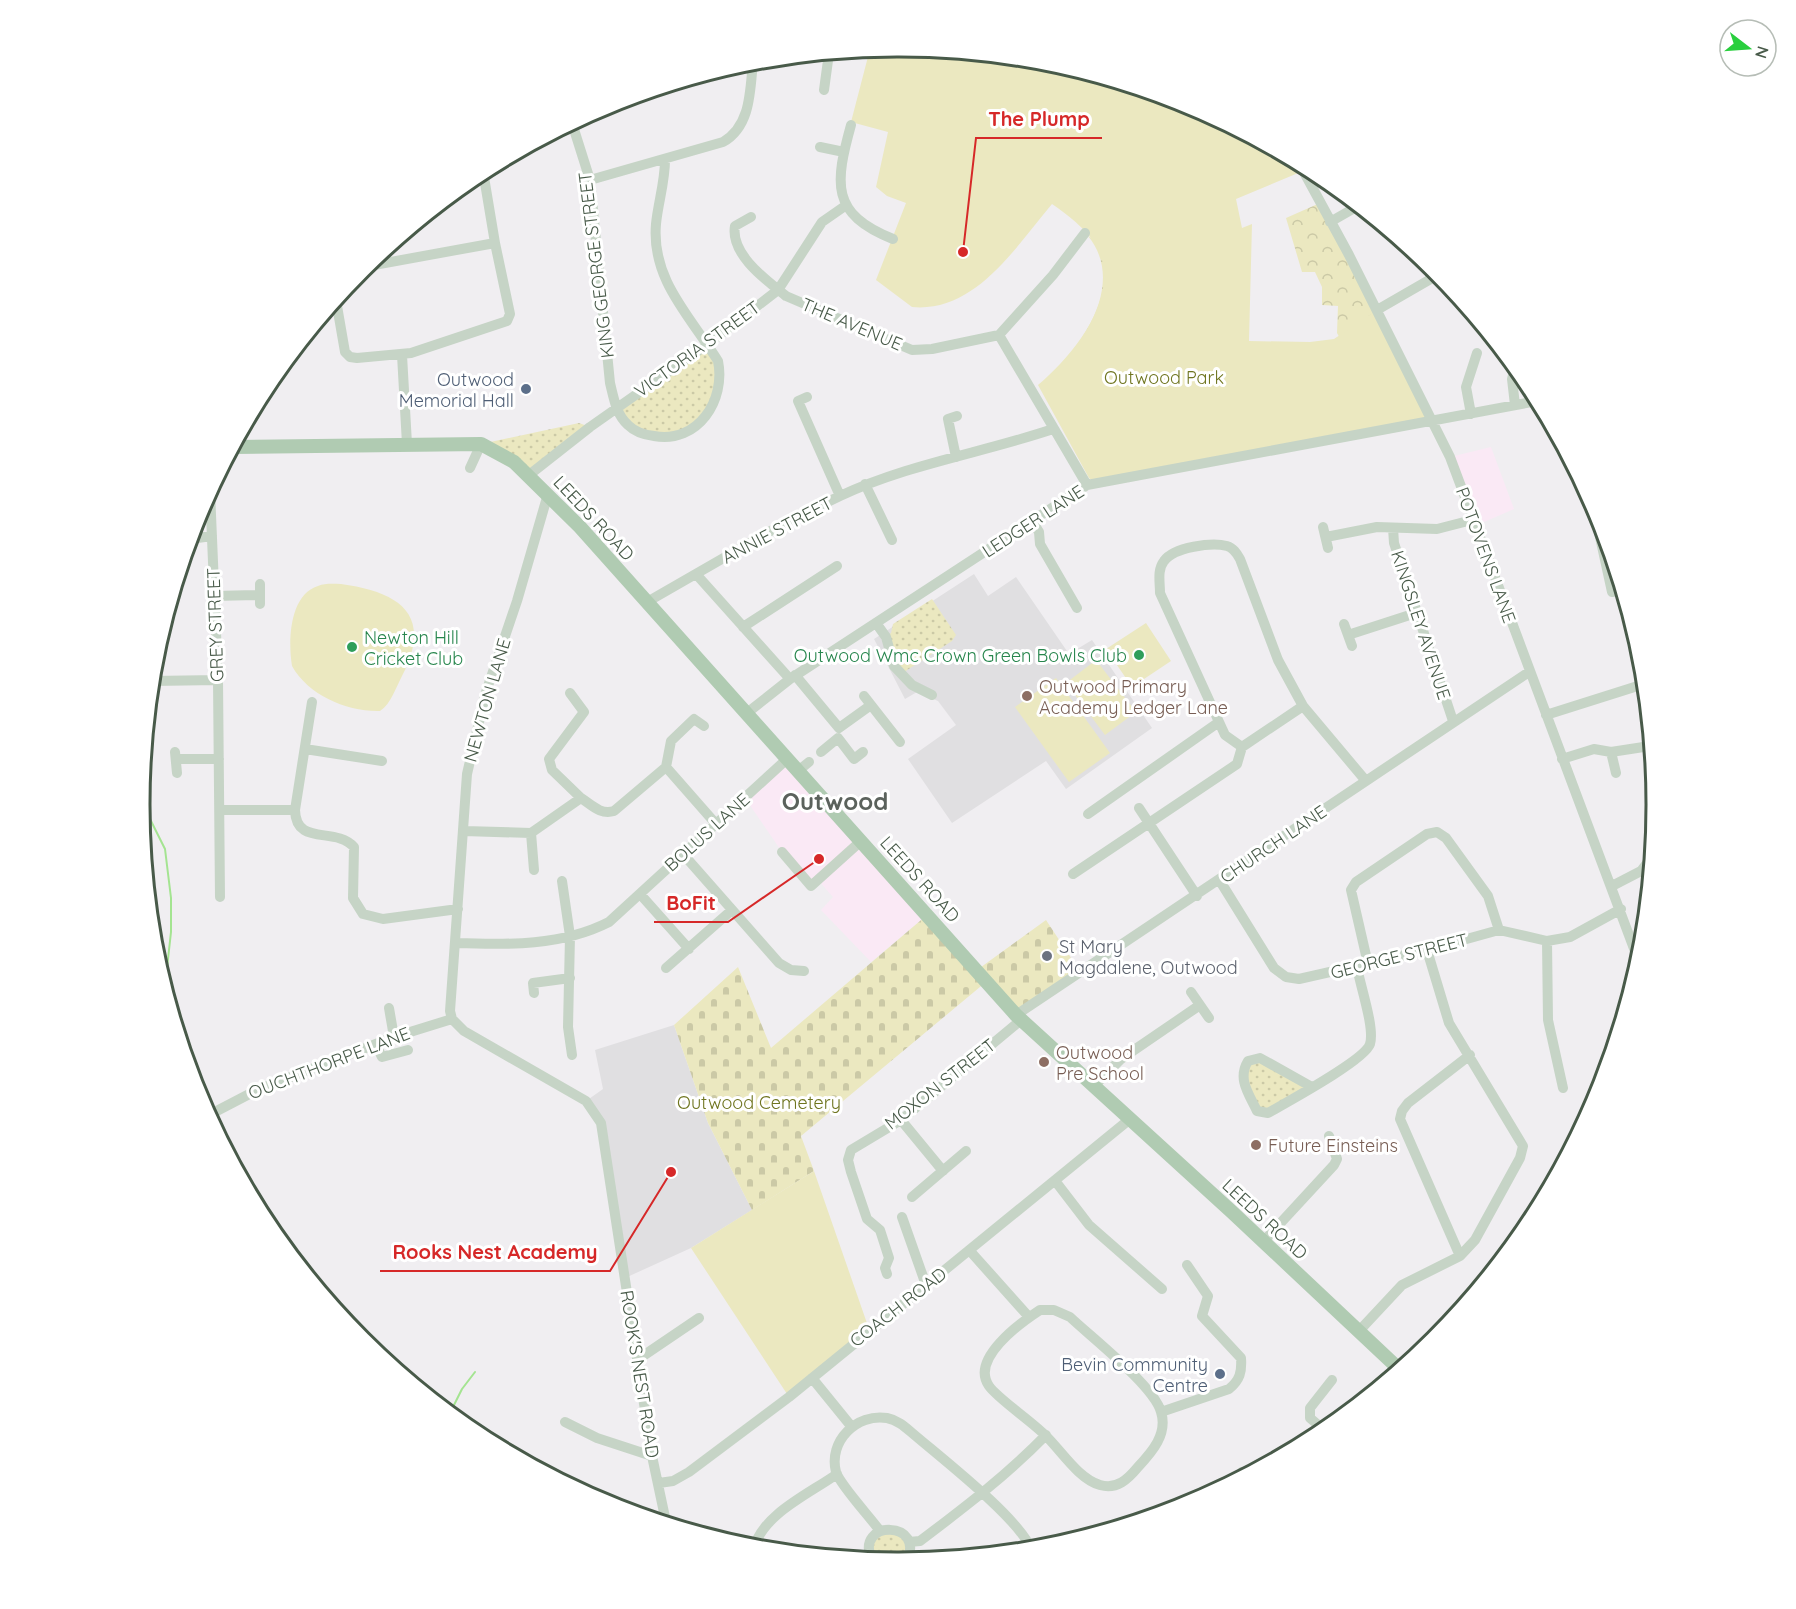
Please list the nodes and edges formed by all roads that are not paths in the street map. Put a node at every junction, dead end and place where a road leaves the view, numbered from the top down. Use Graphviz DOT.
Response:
graph roads {
  1 [pos="828,61"];
  2 [pos="752,71"];
  3 [pos="824,90"];
  4 [pos="850,125"];
  5 [pos="574,131"];
  6 [pos="820,147"];
  7 [pos="843,152"];
  8 [pos="665,160"];
  9 [pos="590,180"];
  10 [pos="1308,180"];
  11 [pos="485,182"];
  12 [pos="845,206"];
  13 [pos="1351,210"];
  14 [pos="751,217"];
  15 [pos="1330,222"];
  16 [pos="1085,233"];
  17 [pos="893,239"];
  18 [pos="495,243"];
  19 [pos="382,264"];
  20 [pos="1430,279"];
  21 [pos="778,290"];
  22 [pos="338,310"];
  23 [pos="1377,310"];
  24 [pos="999,335"];
  25 [pos="708,344"];
  26 [pos="1477,353"];
  27 [pos="402,355"];
  28 [pos="1512,378"];
  29 [pos="807,397"];
  30 [pos="1528,403"];
  31 [pos="1515,405"];
  32 [pos="616,408"];
  33 [pos="1471,414"];
  34 [pos="957,416"];
  35 [pos="1433,421"];
  36 [pos="1053,429"];
  37 [pos="407,444"];
  38 [pos="482,444"];
  39 [pos="243,447"];
  40 [pos="956,457"];
  41 [pos="470,468"];
  42 [pos="529,475"];
  43 [pos="865,484"];
  44 [pos="1087,485"];
  45 [pos="548,494"];
  46 [pos="840,496"];
  47 [pos="211,510"];
  48 [pos="1472,520"];
  49 [pos="1032,521"];
  50 [pos="1393,528"];
  51 [pos="212,536"];
  52 [pos="1326,537"];
  53 [pos="200,538"];
  54 [pos="892,540"];
  55 [pos="837,566"];
  56 [pos="696,574"];
  57 [pos="260,594"];
  58 [pos="214,596"];
  59 [pos="646,602"];
  60 [pos="1077,608"];
  61 [pos="1416,613"];
  62 [pos="876,623"];
  63 [pos="1344,624"];
  64 [pos="743,627"];
  65 [pos="1348,635"];
  66 [pos="1352,646"];
  67 [pos="1529,672"];
  68 [pos="793,677"];
  69 [pos="218,680"];
  70 [pos="161,681"];
  71 [pos="1636,687"];
  72 [pos="570,693"];
  73 [pos="932,695"];
  74 [pos="312,702"];
  75 [pos="1303,706"];
  76 [pos="747,713"];
  77 [pos="1546,715"];
  78 [pos="1453,721"];
  79 [pos="1219,722"];
  80 [pos="704,726"];
  81 [pos="900,742"];
  82 [pos="1242,747"];
  83 [pos="1643,747"];
  84 [pos="305,748"];
  85 [pos="820,752"];
  86 [pos="863,752"];
  87 [pos="1611,752"];
  88 [pos="219,759"];
  89 [pos="787,759"];
  90 [pos="1562,759"];
  91 [pos="382,761"];
  92 [pos="809,762"];
  93 [pos="666,767"];
  94 [pos="798,771"];
  95 [pos="177,773"];
  96 [pos="1616,773"];
  97 [pos="1365,781"];
  98 [pos="581,798"];
  99 [pos="1139,808"];
  100 [pos="220,810"];
  101 [pos="295,810"];
  102 [pos="1088,814"];
  103 [pos="1150,822"];
  104 [pos="716,824"];
  105 [pos="464,831"];
  106 [pos="531,833"];
  107 [pos="861,841"];
  108 [pos="782,852"];
  109 [pos="683,854"];
  110 [pos="534,870"];
  111 [pos="1642,870"];
  112 [pos="1073,874"];
  113 [pos="562,881"];
  114 [pos="1220,881"];
  115 [pos="1612,886"];
  116 [pos="640,894"];
  117 [pos="1197,896"];
  118 [pos="220,897"];
  119 [pos="458,909"];
  120 [pos="1621,909"];
  121 [pos="732,910"];
  122 [pos="1499,930"];
  123 [pos="570,936"];
  124 [pos="1546,941"];
  125 [pos="1632,942"];
  126 [pos="456,943"];
  127 [pos="689,949"];
  128 [pos="1427,950"];
  129 [pos="1368,964"];
  130 [pos="1357,967"];
  131 [pos="666,968"];
  132 [pos="804,971"];
  133 [pos="570,978"];
  134 [pos="1191,992"];
  135 [pos="534,993"];
  136 [pos="1200,1005"];
  137 [pos="389,1008"];
  138 [pos="1019,1017"];
  139 [pos="1209,1018"];
  140 [pos="452,1019"];
  141 [pos="394,1037"];
  142 [pos="376,1045"];
  143 [pos="408,1050"];
  144 [pos="572,1055"];
  145 [pos="1470,1055"];
  146 [pos="1094,1086"];
  147 [pos="1312,1087"];
  148 [pos="1563,1088"];
  149 [pos="216,1111"];
  150 [pos="1130,1119"];
  151 [pos="901,1120"];
  152 [pos="1329,1136"];
  153 [pos="966,1151"];
  154 [pos="943,1171"];
  155 [pos="1056,1182"];
  156 [pos="912,1197"];
  157 [pos="902,1217"];
  158 [pos="1263,1242"];
  159 [pos="970,1251"];
  160 [pos="1460,1256"];
  161 [pos="1187,1264"];
  162 [pos="887,1275"];
  163 [pos="926,1285"];
  164 [pos="1162,1289"];
  165 [pos="1029,1317"];
  166 [pos="699,1318"];
  167 [pos="1359,1331"];
  168 [pos="637,1360"];
  169 [pos="1394,1364"];
  170 [pos="812,1378"];
  171 [pos="1332,1380"];
  172 [pos="1161,1412"];
  173 [pos="565,1422"];
  174 [pos="1316,1424"];
  175 [pos="851,1426"];
  176 [pos="1046,1435"];
  177 [pos="652,1456"];
  178 [pos="837,1474"];
  179 [pos="659,1483"];
  180 [pos="982,1494"];
  181 [pos="665,1514"];
  182 [pos="880,1531"];
  183 [pos="757,1539"];
  184 [pos="1027,1541"];
  185 [pos="909,1542"];
  186 [pos="870,1551"];
  187 [pos="909,1552"];
  1 -- 3 [label="street"];
  2 -- 8 [label="street"];
  4 -- 7 [label="street"];
  5 -- 9 [label="street, KING GEORGE STREET"];
  6 -- 7 [label="street"];
  7 -- 12 [label="street"];
  8 -- 9 [label="street"];
  8 -- 25 [label="street"];
  9 -- 32 [label="street, KING GEORGE STREET"];
  10 -- 15 [label="street, POTOVENS LANE"];
  11 -- 18 [label="street"];
  12 -- 17 [label="street"];
  12 -- 21 [label="street, VICTORIA STREET"];
  13 -- 15 [label="street"];
  14 -- 21 [label="street, THE AVENUE"];
  15 -- 23 [label="street, POTOVENS LANE"];
  16 -- 24 [label="street"];
  18 -- 19 [label="street"];
  18 -- 27 [label="street"];
  20 -- 23 [label="street"];
  21 -- 24 [label="street, THE AVENUE"];
  21 -- 25 [label="street, VICTORIA STREET"];
  22 -- 27 [label="street"];
  23 -- 35 [label="street, POTOVENS LANE"];
  24 -- 36 [label="street"];
  25 -- 32 [label="street, VICTORIA STREET"];
  25 -- 32 [label="street"];
  26 -- 33 [label="street"];
  27 -- 37 [label="street"];
  28 -- 31 [label="street"];
  29 -- 46 [label="street, ANNIE STREET"];
  30 -- 31 [label="street, LEDGER LANE"];
  31 -- 33 [label="street, LEDGER LANE"];
  32 -- 42 [label="street, VICTORIA STREET"];
  33 -- 35 [label="street, LEDGER LANE"];
  34 -- 40 [label="street"];
  35 -- 44 [label="street, LEDGER LANE"];
  35 -- 48 [label="street, POTOVENS LANE"];
  36 -- 40 [label="street"];
  36 -- 44 [label="street"];
  37 -- 38 [label="main road, LEEDS ROAD"];
  37 -- 39 [label="main road, LEEDS ROAD"];
  38 -- 41 [label="street"];
  38 -- 42 [label="main road, LEEDS ROAD"];
  40 -- 43 [label="street"];
  42 -- 45 [label="main road, LEEDS ROAD"];
  43 -- 46 [label="street"];
  43 -- 54 [label="street"];
  44 -- 49 [label="street, LEDGER LANE"];
  45 -- 59 [label="main road, LEEDS ROAD"];
  45 -- 105 [label="street, NEWTON LANE"];
  46 -- 56 [label="street, ANNIE STREET"];
  47 -- 51 [label="street, GREY STREET"];
  48 -- 50 [label="street"];
  48 -- 67 [label="street, POTOVENS LANE"];
  49 -- 60 [label="street"];
  49 -- 62 [label="street, LEDGER LANE"];
  50 -- 52 [label="street"];
  50 -- 61 [label="street, KINGSLEY AVENUE"];
  51 -- 53 [label="street"];
  51 -- 58 [label="street, GREY STREET"];
  55 -- 64 [label="street"];
  56 -- 59 [label="street, ANNIE STREET"];
  56 -- 64 [label="street"];
  57 -- 58 [label="street"];
  58 -- 69 [label="street, GREY STREET"];
  59 -- 76 [label="main road, LEEDS ROAD"];
  61 -- 65 [label="street"];
  61 -- 78 [label="street, KINGSLEY AVENUE"];
  62 -- 68 [label="street, LEDGER LANE"];
  62 -- 73 [label="street"];
  63 -- 65 [label="street"];
  64 -- 68 [label="street"];
  65 -- 66 [label="street"];
  67 -- 77 [label="street, POTOVENS LANE"];
  67 -- 78 [label="street, CHURCH LANE"];
  68 -- 76 [label="street, LEDGER LANE"];
  68 -- 81 [label="street"];
  69 -- 70 [label="street"];
  69 -- 88 [label="street, GREY STREET"];
  71 -- 77 [label="street"];
  72 -- 98 [label="street"];
  74 -- 84 [label="street"];
  75 -- 79 [label="street"];
  75 -- 82 [label="street"];
  75 -- 97 [label="street"];
  76 -- 89 [label="main road, LEEDS ROAD"];
  77 -- 90 [label="street, POTOVENS LANE"];
  78 -- 97 [label="street, CHURCH LANE"];
  79 -- 82 [label="street"];
  79 -- 102 [label="street"];
  80 -- 93 [label="street"];
  82 -- 103 [label="street"];
  83 -- 87 [label="street"];
  84 -- 91 [label="street"];
  84 -- 101 [label="street"];
  85 -- 86 [label="street"];
  87 -- 90 [label="street"];
  87 -- 96 [label="street"];
  88 -- 95 [label="street"];
  88 -- 100 [label="street, GREY STREET"];
  89 -- 94 [label="main road, LEEDS ROAD"];
  89 -- 104 [label="street, BOLUS LANE"];
  90 -- 115 [label="street, POTOVENS LANE"];
  92 -- 94 [label="street"];
  93 -- 98 [label="street"];
  93 -- 104 [label="street"];
  94 -- 107 [label="main road, LEEDS ROAD"];
  97 -- 114 [label="street, CHURCH LANE"];
  98 -- 106 [label="street"];
  99 -- 103 [label="street"];
  100 -- 101 [label="street"];
  100 -- 118 [label="street, GREY STREET"];
  101 -- 119 [label="street"];
  103 -- 112 [label="street"];
  103 -- 117 [label="street"];
  104 -- 109 [label="street, BOLUS LANE"];
  105 -- 106 [label="street"];
  105 -- 119 [label="street, NEWTON LANE"];
  106 -- 110 [label="street"];
  107 -- 108 [label="street"];
  107 -- 138 [label="main road, LEEDS ROAD"];
  109 -- 116 [label="street, BOLUS LANE"];
  109 -- 121 [label="street"];
  111 -- 115 [label="street"];
  113 -- 123 [label="street"];
  114 -- 117 [label="street, CHURCH LANE"];
  114 -- 130 [label="street, GEORGE STREET"];
  115 -- 120 [label="street, POTOVENS LANE"];
  116 -- 123 [label="street, BOLUS LANE"];
  116 -- 127 [label="street"];
  117 -- 138 [label="street, CHURCH LANE"];
  119 -- 126 [label="street, NEWTON LANE"];
  120 -- 124 [label="street, GEORGE STREET"];
  120 -- 125 [label="street, POTOVENS LANE"];
  121 -- 127 [label="street"];
  121 -- 132 [label="street"];
  122 -- 124 [label="street, GEORGE STREET"];
  122 -- 128 [label="street, GEORGE STREET"];
  122 -- 129 [label="street"];
  123 -- 126 [label="street, BOLUS LANE"];
  123 -- 133 [label="street"];
  124 -- 148 [label="street"];
  126 -- 140 [label="street, NEWTON LANE"];
  127 -- 131 [label="street"];
  128 -- 129 [label="street, GEORGE STREET"];
  128 -- 145 [label="street"];
  129 -- 130 [label="street, GEORGE STREET"];
  130 -- 147 [label="street"];
  133 -- 135 [label="street"];
  133 -- 144 [label="street"];
  134 -- 136 [label="street"];
  136 -- 139 [label="street"];
  136 -- 146 [label="street"];
  137 -- 141 [label="street"];
  138 -- 146 [label="main road, LEEDS ROAD"];
  138 -- 151 [label="street, MOXON STREET"];
  140 -- 141 [label="street, OUCHTHORPE LANE"];
  140 -- 168 [label="street, ROOK'S NEST ROAD"];
  141 -- 142 [label="street, OUCHTHORPE LANE"];
  142 -- 143 [label="street"];
  142 -- 149 [label="street, OUCHTHORPE LANE"];
  145 -- 160 [label="street"];
  145 -- 160 [label="street"];
  146 -- 150 [label="main road, LEEDS ROAD"];
  147 -- 147 [label="street"];
  150 -- 155 [label="street, COACH ROAD"];
  150 -- 158 [label="main road, LEEDS ROAD"];
  151 -- 154 [label="street"];
  151 -- 162 [label="street, MOXON STREET"];
  152 -- 158 [label="street"];
  153 -- 154 [label="street"];
  154 -- 156 [label="street"];
  155 -- 159 [label="street, COACH ROAD"];
  155 -- 164 [label="street"];
  157 -- 163 [label="street"];
  158 -- 167 [label="main road, LEEDS ROAD"];
  159 -- 163 [label="street, COACH ROAD"];
  159 -- 165 [label="street"];
  160 -- 167 [label="street"];
  161 -- 172 [label="street"];
  163 -- 170 [label="street, COACH ROAD"];
  165 -- 172 [label="street"];
  165 -- 176 [label="street"];
  166 -- 168 [label="street"];
  167 -- 169 [label="main road, LEEDS ROAD"];
  168 -- 177 [label="street, ROOK'S NEST ROAD"];
  170 -- 175 [label="street"];
  170 -- 179 [label="street, COACH ROAD"];
  171 -- 174 [label="street"];
  172 -- 176 [label="street"];
  173 -- 177 [label="street"];
  175 -- 178 [label="street"];
  175 -- 180 [label="street"];
  176 -- 180 [label="street"];
  177 -- 179 [label="street, ROOK'S NEST ROAD"];
  178 -- 182 [label="street"];
  178 -- 183 [label="street"];
  179 -- 181 [label="street, ROOK'S NEST ROAD"];
  180 -- 184 [label="street"];
  180 -- 185 [label="street"];
  182 -- 185 [label="street"];
  182 -- 186 [label="street"];
  185 -- 187 [label="street"];
}
